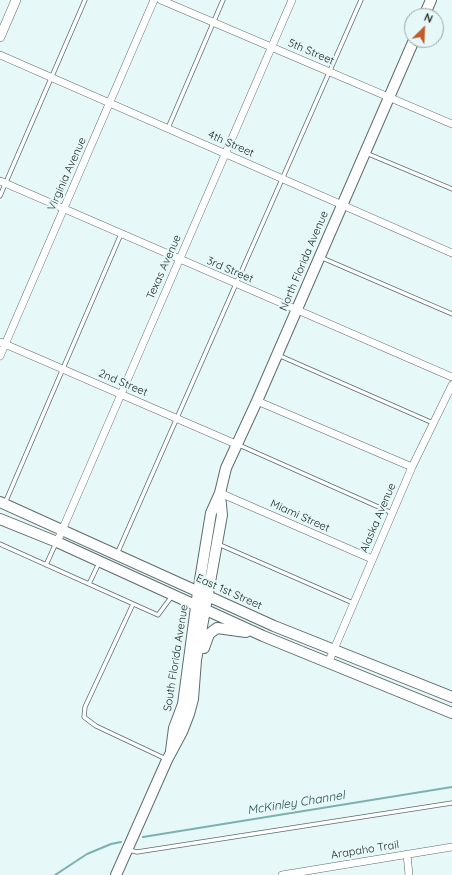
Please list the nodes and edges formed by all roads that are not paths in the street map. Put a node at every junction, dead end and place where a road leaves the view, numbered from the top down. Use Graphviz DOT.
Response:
graph roads {
  1 [pos="16,0"];
  2 [pos="85,0"];
  3 [pos="154,0"];
  4 [pos="161,0"];
  5 [pos="223,0"];
  6 [pos="292,0"];
  7 [pos="361,0"];
  8 [pos="213,22"];
  9 [pos="0,37"];
  10 [pos="272,47"];
  11 [pos="410,48"];
  12 [pos="0,56"];
  13 [pos="331,72"];
  14 [pos="51,78"];
  15 [pos="389,96"];
  16 [pos="110,103"];
  17 [pos="452,124"];
  18 [pos="168,128"];
  19 [pos="365,152"];
  20 [pos="226,154"];
  21 [pos="283,179"];
  22 [pos="3,182"];
  23 [pos="452,189"];
  24 [pos="0,196"];
  25 [pos="342,204"];
  26 [pos="63,209"];
  27 [pos="121,234"];
  28 [pos="452,253"];
  29 [pos="319,257"];
  30 [pos="178,260"];
  31 [pos="236,284"];
  32 [pos="296,310"];
  33 [pos="452,314"];
  34 [pos="3,343"];
  35 [pos="277,354"];
  36 [pos="0,356"];
  37 [pos="62,369"];
  38 [pos="452,378"];
  39 [pos="452,385"];
  40 [pos="120,394"];
  41 [pos="257,401"];
  42 [pos="176,418"];
  43 [pos="433,423"];
  44 [pos="238,445"];
  45 [pos="412,467"];
  46 [pos="220,493"];
  47 [pos="2,503"];
  48 [pos="392,513"];
  49 [pos="0,519"];
  50 [pos="61,530"];
  51 [pos="57,542"];
  52 [pos="0,544"];
  53 [pos="217,544"];
  54 [pos="116,555"];
  55 [pos="372,559"];
  56 [pos="100,562"];
  57 [pos="46,565"];
  58 [pos="89,584"];
  59 [pos="198,592"];
  60 [pos="172,596"];
  61 [pos="209,596"];
  62 [pos="353,603"];
  63 [pos="133,604"];
  64 [pos="196,606"];
  65 [pos="206,611"];
  66 [pos="263,636"];
  67 [pos="334,648"];
  68 [pos="329,662"];
  69 [pos="452,697"];
  70 [pos="193,699"];
  71 [pos="452,712"];
  72 [pos="169,755"];
  73 [pos="452,803"];
  74 [pos="452,848"];
  75 [pos="128,850"];
  76 [pos="407,854"];
  77 [pos="307,873"];
  78 [pos="116,875"];
  79 [pos="282,875"];
  80 [pos="409,875"];
  1 -- 9 [label="street"];
  2 -- 14 [label="lane"];
  3 -- 16 [label="street, Virginia Avenue"];
  4 -- 8 [label="street, 5th Street"];
  5 -- 8 [label="lane"];
  6 -- 10 [label="street, Texas Avenue"];
  7 -- 13 [label="lane"];
  8 -- 10 [label="street, 5th Street"];
  8 -- 18 [label="lane"];
  10 -- 13 [label="street, 5th Street"];
  10 -- 20 [label="street, Texas Avenue"];
  11 -- 15 [label="main road, North Florida Avenue"];
  12 -- 14 [label="street, 4th Street"];
  13 -- 15 [label="street, 5th Street"];
  13 -- 21 [label="lane"];
  14 -- 16 [label="street, 4th Street"];
  14 -- 22 [label="lane"];
  15 -- 17 [label="street, 5th Street"];
  15 -- 19 [label="main road, North Florida Avenue"];
  16 -- 18 [label="street, 4th Street"];
  16 -- 26 [label="street, Virginia Avenue"];
  18 -- 20 [label="street, 4th Street"];
  19 -- 23 [label="lane"];
  19 -- 25 [label="main road, North Florida Avenue"];
  20 -- 21 [label="street, 4th Street"];
  20 -- 30 [label="street, Texas Avenue"];
  21 -- 25 [label="street, 4th Street"];
  21 -- 31 [label="lane"];
  22 -- 24 [label="lane"];
  22 -- 26 [label="street, 3rd Street"];
  25 -- 28 [label="street, 4th Street"];
  25 -- 29 [label="main road, North Florida Avenue"];
  26 -- 27 [label="street, 3rd Street"];
  26 -- 34 [label="street, Virginia Avenue"];
  27 -- 30 [label="street, 3rd Street"];
  27 -- 37 [label="lane"];
  29 -- 32 [label="main road, North Florida Avenue"];
  29 -- 33 [label="lane"];
  30 -- 31 [label="street, 3rd Street"];
  30 -- 40 [label="street, Texas Avenue"];
  31 -- 32 [label="street, 3rd Street"];
  31 -- 42 [label="lane"];
  32 -- 35 [label="main road, North Florida Avenue"];
  32 -- 38 [label="street, 3rd Street"];
  34 -- 36 [label="street, Virginia Avenue"];
  34 -- 37 [label="street, 2nd Street"];
  35 -- 41 [label="main road, North Florida Avenue"];
  35 -- 43 [label="lane"];
  37 -- 40 [label="street, 2nd Street"];
  37 -- 47 [label="lane"];
  39 -- 43 [label="street, Alaska Avenue"];
  40 -- 42 [label="street, 2nd Street"];
  40 -- 50 [label="street, Texas Avenue"];
  41 -- 44 [label="main road, North Florida Avenue"];
  41 -- 45 [label="street"];
  42 -- 44 [label="street, 2nd Street"];
  42 -- 54 [label="lane"];
  43 -- 45 [label="street, Alaska Avenue"];
  44 -- 46 [label="main road, North Florida Avenue"];
  44 -- 48 [label="lane"];
  45 -- 48 [label="street, Alaska Avenue"];
  46 -- 53 [label="main road, North Florida Avenue"];
  46 -- 55 [label="street, Miami Street"];
  46 -- 59 [label="main road, North Florida Avenue"];
  47 -- 50 [label="main road, East 1st Street"];
  48 -- 55 [label="street, Alaska Avenue"];
  49 -- 51 [label="main road"];
  50 -- 51 [label="street, Texas Avenue"];
  50 -- 54 [label="main road, East 1st Street"];
  51 -- 56 [label="main road"];
  51 -- 57 [label="lane"];
  52 -- 57 [label="lane"];
  53 -- 61 [label="main road, North Florida Avenue"];
  53 -- 62 [label="lane"];
  54 -- 59 [label="main road, East 1st Street"];
  55 -- 62 [label="street, Alaska Avenue"];
  56 -- 58 [label="lane"];
  56 -- 60 [label="main road"];
  57 -- 58 [label="lane"];
  58 -- 63 [label="lane"];
  59 -- 61 [label="main road, East 1st Street"];
  59 -- 64 [label="main road, South Florida Avenue"];
  60 -- 63 [label="lane"];
  60 -- 64 [label="main road"];
  61 -- 65 [label="main road, North Florida Avenue"];
  61 -- 67 [label="main road, East 1st Street"];
  62 -- 67 [label="street, Alaska Avenue"];
  63 -- 72 [label="lane"];
  64 -- 65 [label="main road"];
  64 -- 72 [label="main road, South Florida Avenue"];
  65 -- 66 [label="main road"];
  65 -- 70 [label="main road, South Florida Avenue"];
  66 -- 68 [label="main road"];
  66 -- 70 [label="main road"];
  67 -- 68 [label="street, Alaska Avenue"];
  67 -- 69 [label="main road, East 1st Street"];
  68 -- 71 [label="main road"];
  70 -- 72 [label="main road, South Florida Avenue"];
  72 -- 75 [label="main road, South Florida Avenue"];
  73 -- 75 [label="lane"];
  74 -- 76 [label="street, Arapaho Trail"];
  75 -- 78 [label="main road, South Florida Avenue"];
  76 -- 77 [label="street, Arapaho Trail"];
  76 -- 80 [label="street"];
  77 -- 79 [label="street, Arapaho Trail"];
}
